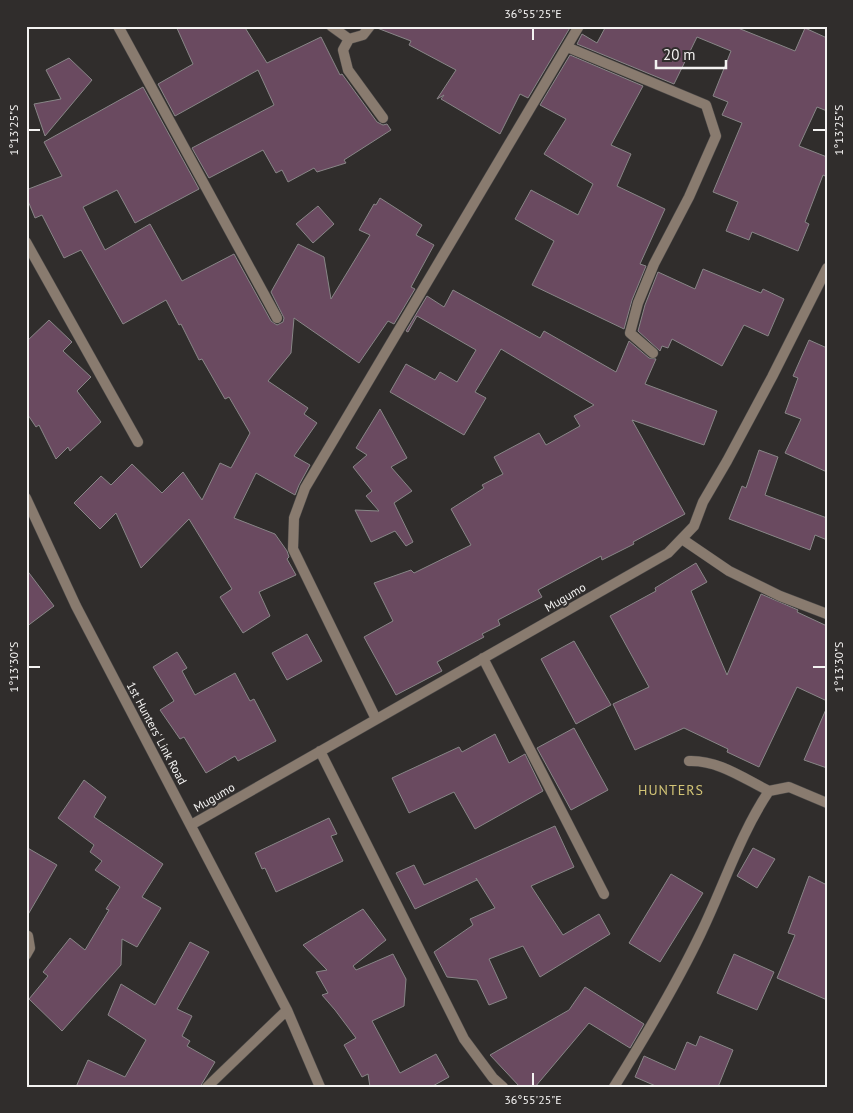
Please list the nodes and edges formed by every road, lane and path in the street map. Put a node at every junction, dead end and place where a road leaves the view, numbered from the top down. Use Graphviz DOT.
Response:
graph roads {
  1 [pos="118,26"];
  2 [pos="331,26"];
  3 [pos="370,26"];
  4 [pos="579,26"];
  5 [pos="349,39"];
  6 [pos="567,47"];
  7 [pos="383,118"];
  8 [pos="26,242"];
  9 [pos="827,268"];
  10 [pos="277,318"];
  11 [pos="654,353"];
  12 [pos="138,442"];
  13 [pos="26,498"];
  14 [pos="682,539"];
  15 [pos="827,614"];
  16 [pos="482,658"];
  17 [pos="376,719"];
  18 [pos="320,751"];
  19 [pos="688,761"];
  20 [pos="769,791"];
  21 [pos="827,803"];
  22 [pos="191,825"];
  23 [pos="604,894"];
  24 [pos="26,935"];
  25 [pos="26,955"];
  26 [pos="287,1010"];
  27 [pos="207,1087"];
  28 [pos="320,1087"];
  29 [pos="503,1087"];
  30 [pos="614,1087"];
  1 -- 10 [label="street"];
  2 -- 5 [label="street"];
  3 -- 5 [label="street"];
  4 -- 6 [label="street"];
  5 -- 7 [label="street"];
  6 -- 11 [label="street"];
  6 -- 17 [label="street"];
  8 -- 12 [label="street"];
  9 -- 14 [label="street, Mugumo"];
  13 -- 22 [label="street, 1st Hunters' Link Road"];
  14 -- 15 [label="street"];
  14 -- 16 [label="street, Mugumo"];
  16 -- 17 [label="street, Mugumo"];
  16 -- 23 [label="street"];
  17 -- 18 [label="street, Mugumo"];
  18 -- 22 [label="street, Mugumo"];
  18 -- 29 [label="street"];
  19 -- 20 [label="street"];
  20 -- 21 [label="street"];
  20 -- 30 [label="street"];
  22 -- 26 [label="street, 1st Hunters' Link Road"];
  24 -- 25 [label="street"];
  26 -- 27 [label="street"];
  26 -- 28 [label="street, 1st Hunters' Link Road"];
}
